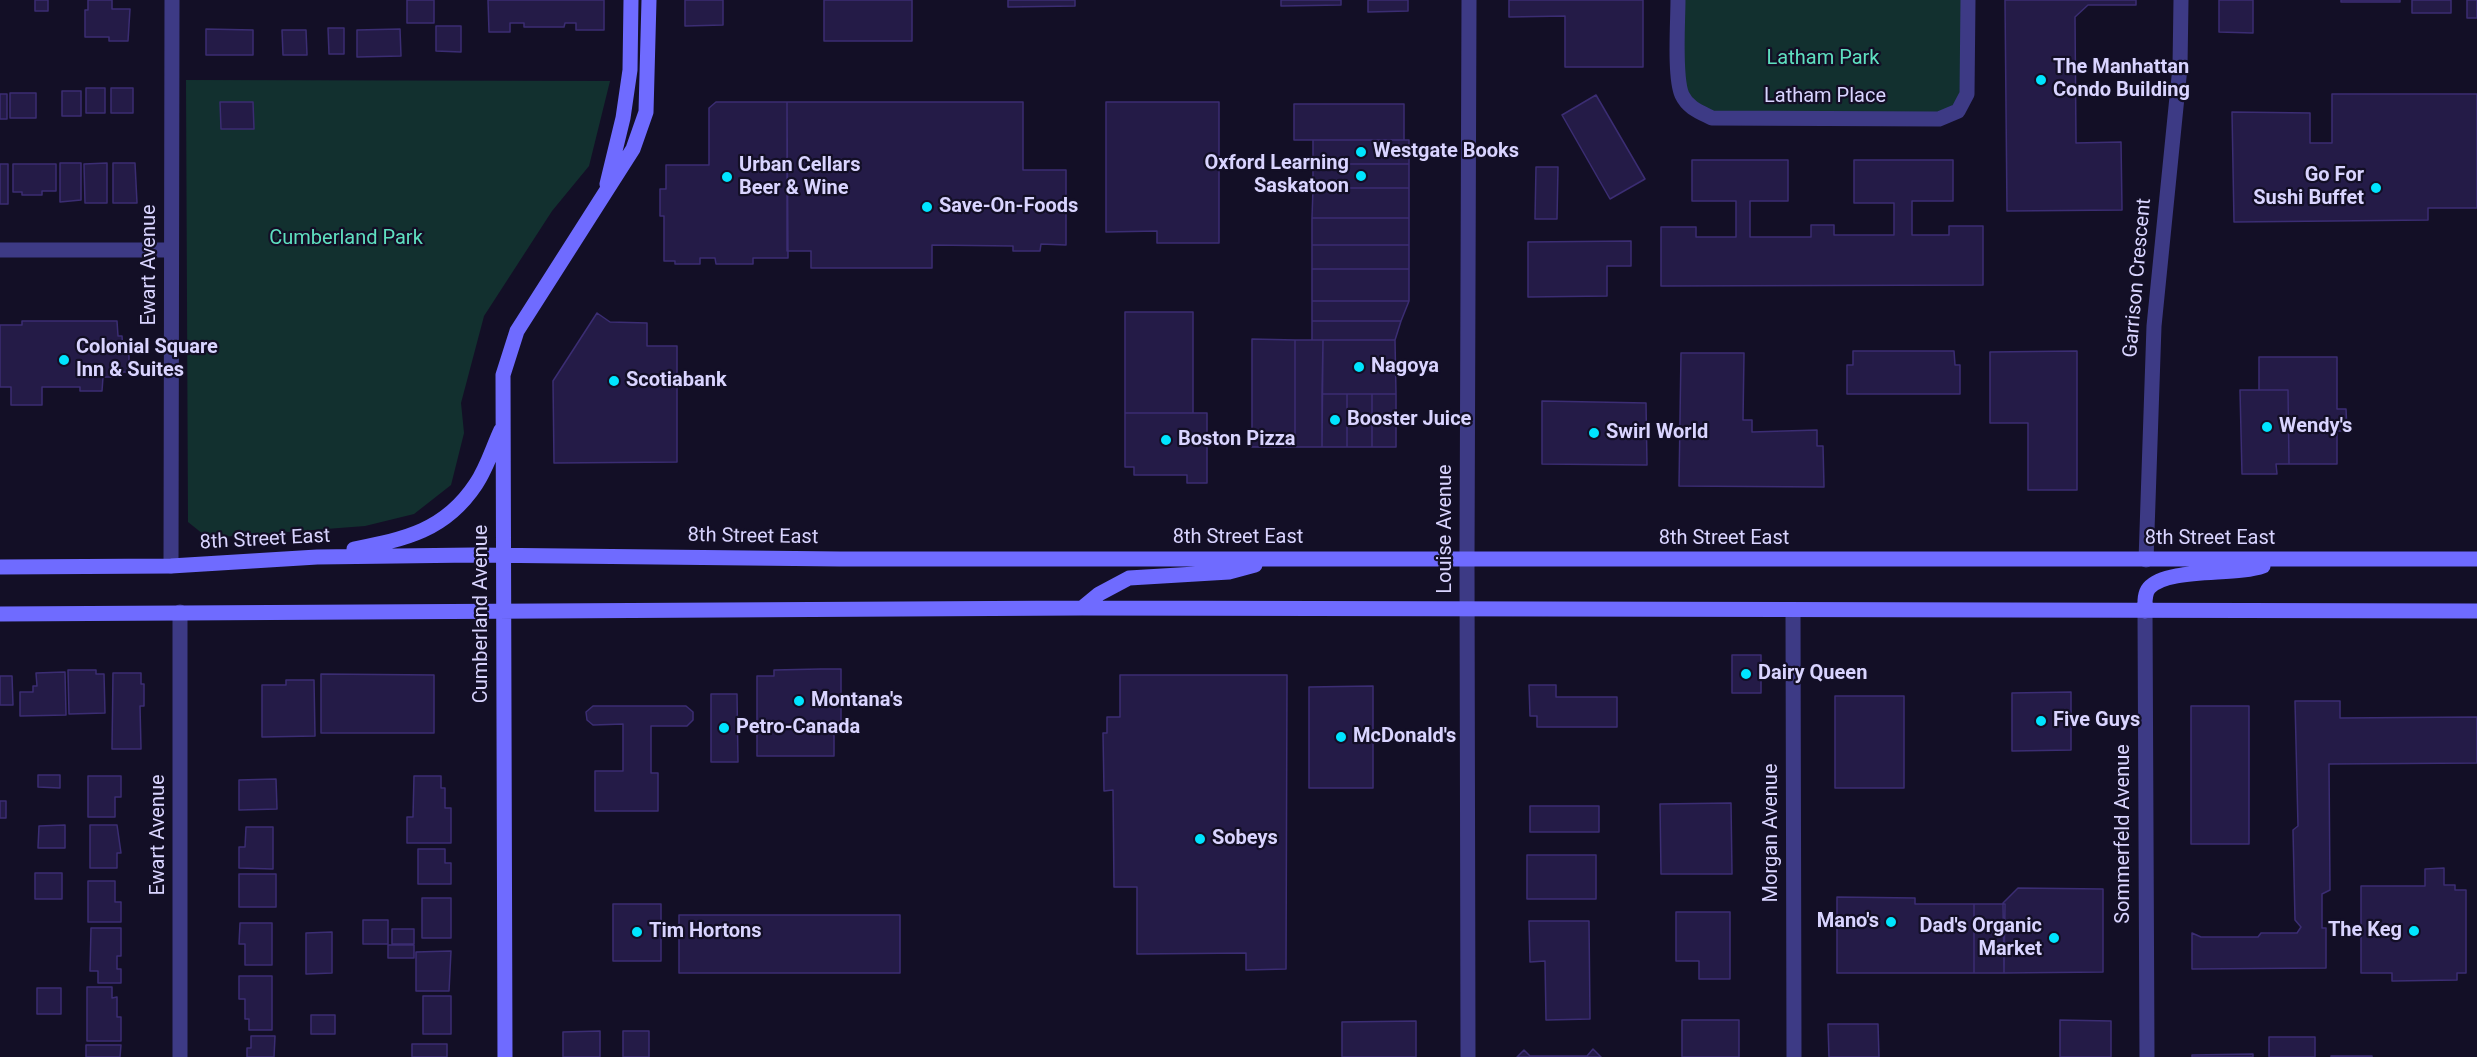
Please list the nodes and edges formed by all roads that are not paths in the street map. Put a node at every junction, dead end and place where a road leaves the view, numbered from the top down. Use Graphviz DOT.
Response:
graph roads {
  1 [pos="172,0"];
  2 [pos="631,0"];
  3 [pos="650,0"];
  4 [pos="1469,0"];
  5 [pos="1678,0"];
  6 [pos="1968,0"];
  7 [pos="2181,0"];
  8 [pos="603,199"];
  9 [pos="0,250"];
  10 [pos="170,250"];
  11 [pos="502,427"];
  12 [pos="503,556"];
  13 [pos="317,557"];
  14 [pos="1275,560"];
  15 [pos="1467,560"];
  16 [pos="2146,560"];
  17 [pos="2307,560"];
  18 [pos="2477,560"];
  19 [pos="171,566"];
  20 [pos="0,567"];
  21 [pos="1082,608"];
  22 [pos="1467,610"];
  23 [pos="1793,610"];
  24 [pos="2145,611"];
  25 [pos="2477,611"];
  26 [pos="180,612"];
  27 [pos="503,612"];
  28 [pos="0,614"];
  29 [pos="180,1057"];
  30 [pos="505,1057"];
  31 [pos="1468,1057"];
  32 [pos="1794,1057"];
  33 [pos="2147,1057"];
  1 -- 10 [label="street, Ewart Avenue"];
  2 -- 8 [label="main road"];
  3 -- 8 [label="main road, Cumberland Avenue"];
  4 -- 15 [label="street, Louise Avenue"];
  5 -- 6 [label="street, Latham Place"];
  7 -- 16 [label="street, Garrison Crescent"];
  8 -- 11 [label="main road, Cumberland Avenue"];
  9 -- 10 [label="street"];
  10 -- 19 [label="street, Ewart Avenue"];
  11 -- 12 [label="main road, Cumberland Avenue"];
  11 -- 13 [label="main road"];
  12 -- 13 [label="main road, 8th Street East"];
  12 -- 14 [label="main road, 8th Street East"];
  12 -- 27 [label="main road, Cumberland Avenue"];
  13 -- 19 [label="main road, 8th Street East"];
  14 -- 15 [label="main road, 8th Street East"];
  14 -- 21 [label="main road"];
  15 -- 16 [label="main road, 8th Street East"];
  15 -- 22 [label="street, Louise Avenue"];
  16 -- 17 [label="main road, 8th Street East"];
  17 -- 18 [label="main road, 8th Street East"];
  17 -- 24 [label="main road"];
  19 -- 20 [label="main road, 8th Street East"];
  21 -- 22 [label="main road"];
  21 -- 27 [label="main road"];
  22 -- 23 [label="main road"];
  22 -- 31 [label="street, Louise Avenue"];
  23 -- 24 [label="main road"];
  23 -- 32 [label="street, Morgan Avenue"];
  24 -- 25 [label="main road"];
  24 -- 33 [label="street, Sommerfeld Avenue"];
  26 -- 27 [label="main road"];
  26 -- 28 [label="main road"];
  26 -- 29 [label="street, Ewart Avenue"];
  27 -- 30 [label="main road, Cumberland Avenue"];
}
